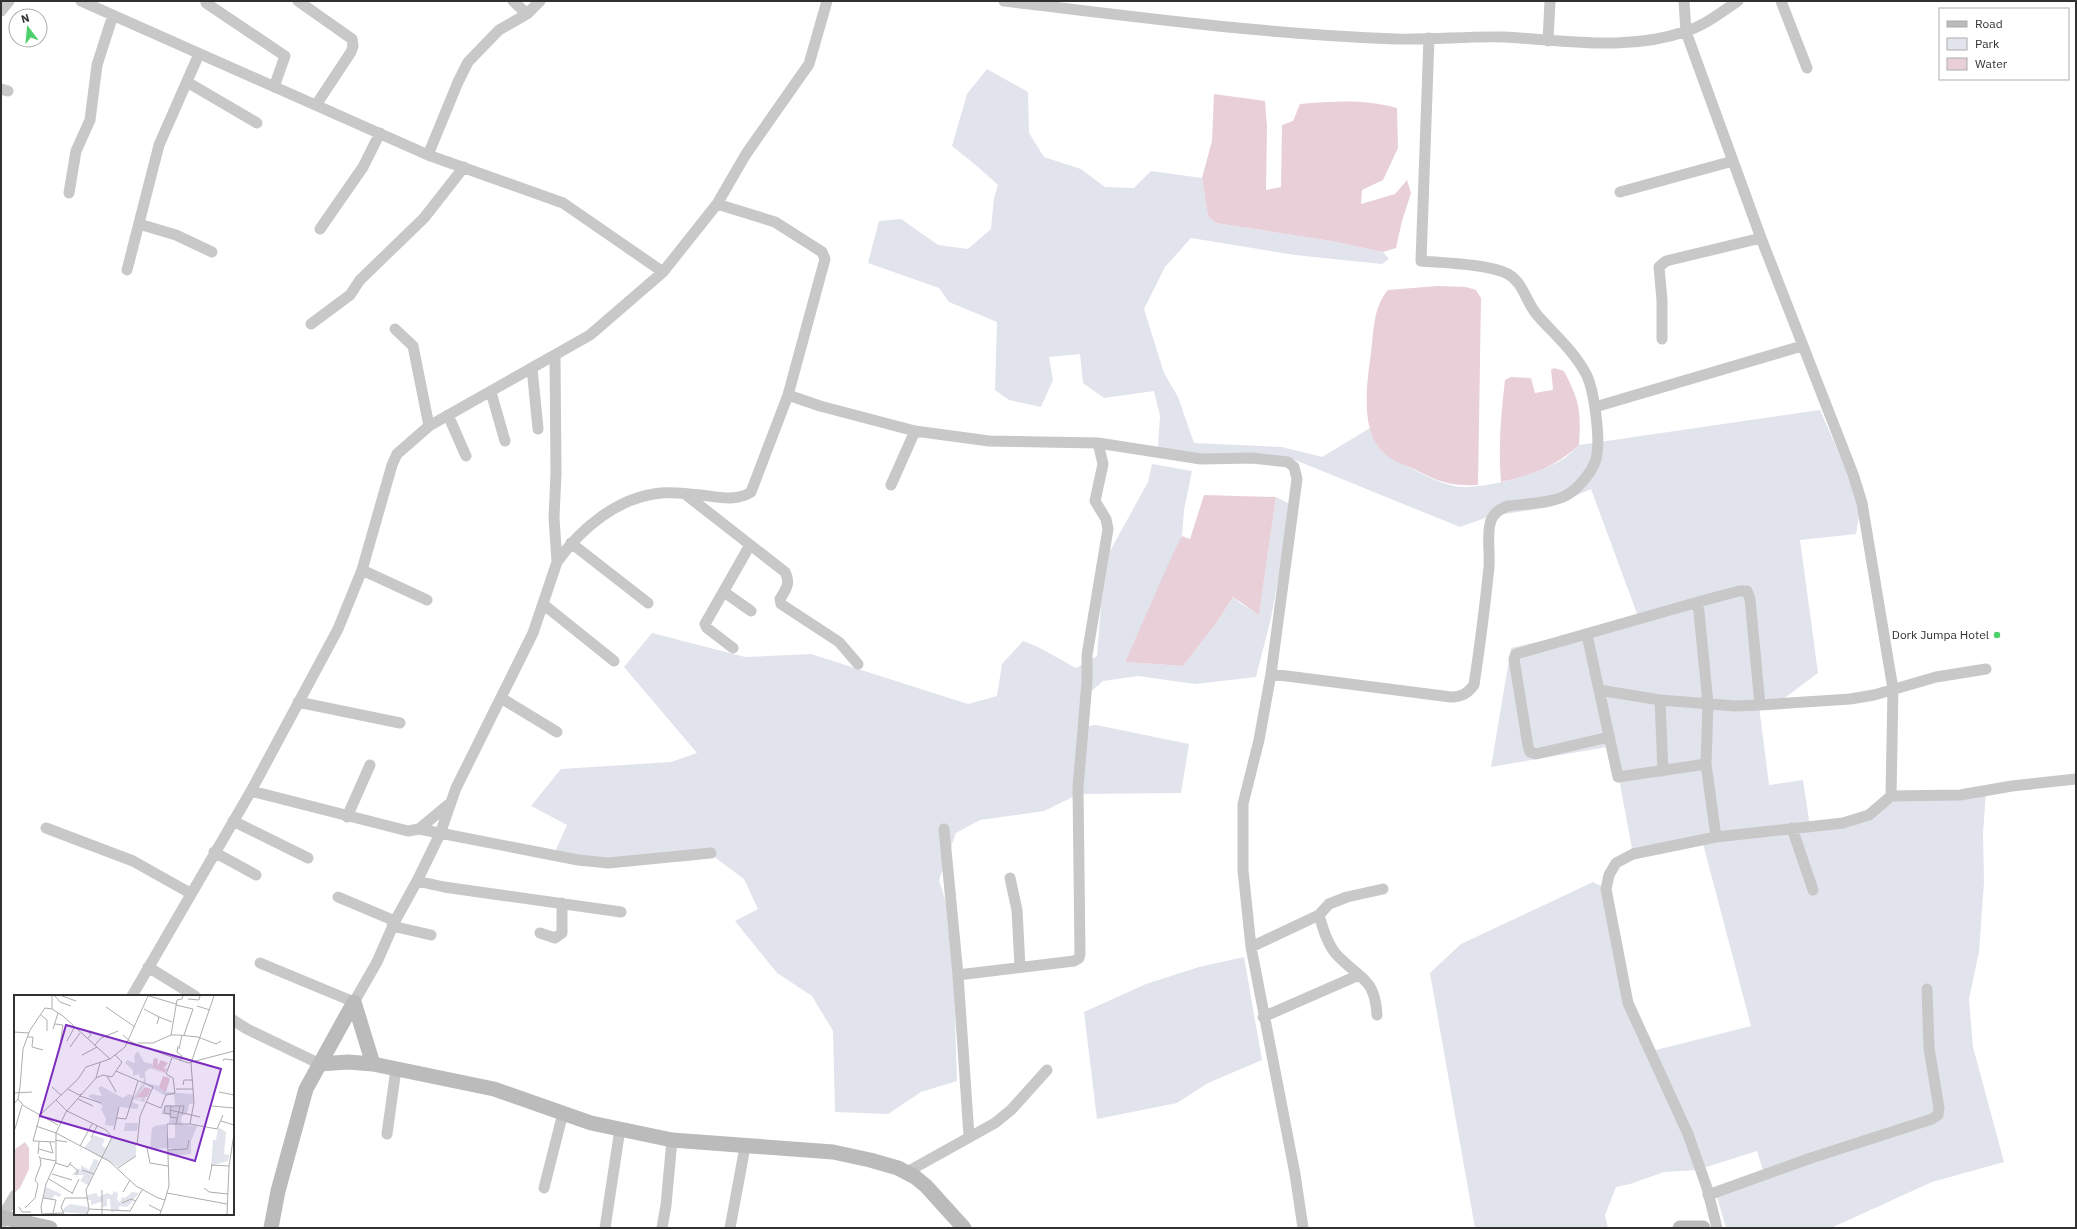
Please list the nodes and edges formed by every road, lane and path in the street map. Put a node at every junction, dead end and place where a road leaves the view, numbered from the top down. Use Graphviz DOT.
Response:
graph roads {
  1 [pos="9,1"];
  2 [pos="81,1"];
  3 [pos="298,1"];
  4 [pos="513,1"];
  5 [pos="540,1"];
  6 [pos="827,1"];
  7 [pos="1004,1"];
  8 [pos="1550,1"];
  9 [pos="1684,1"];
  10 [pos="1738,1"];
  11 [pos="1781,1"];
  12 [pos="206,3"];
  13 [pos="1,10"];
  14 [pos="527,14"];
  15 [pos="113,15"];
  16 [pos="1686,32"];
  17 [pos="1429,38"];
  18 [pos="1548,41"];
  19 [pos="199,54"];
  20 [pos="1807,68"];
  21 [pos="187,82"];
  22 [pos="274,87"];
  23 [pos="316,106"];
  24 [pos="257,123"];
  25 [pos="380,134"];
  26 [pos="428,155"];
  27 [pos="1733,161"];
  28 [pos="464,167"];
  29 [pos="1620,192"];
  30 [pos="69,193"];
  31 [pos="717,204"];
  32 [pos="139,224"];
  33 [pos="320,229"];
  34 [pos="1761,238"];
  35 [pos="212,252"];
  36 [pos="127,270"];
  37 [pos="663,272"];
  38 [pos="311,324"];
  39 [pos="395,329"];
  40 [pos="1662,339"];
  41 [pos="1802,346"];
  42 [pos="555,355"];
  43 [pos="532,368"];
  44 [pos="491,392"];
  45 [pos="788,395"];
  46 [pos="1595,407"];
  47 [pos="448,415"];
  48 [pos="429,426"];
  49 [pos="538,429"];
  50 [pos="915,431"];
  51 [pos="505,442"];
  52 [pos="1098,443"];
  53 [pos="466,456"];
  54 [pos="891,485"];
  55 [pos="685,494"];
  56 [pos="571,543"];
  57 [pos="750,545"];
  58 [pos="558,562"];
  59 [pos="362,570"];
  60 [pos="724,592"];
  61 [pos="428,600"];
  62 [pos="1698,602"];
  63 [pos="648,603"];
  64 [pos="543,604"];
  65 [pos="751,611"];
  66 [pos="1586,635"];
  67 [pos="733,648"];
  68 [pos="614,661"];
  69 [pos="858,664"];
  70 [pos="1986,668"];
  71 [pos="1272,674"];
  72 [pos="1893,689"];
  73 [pos="1599,690"];
  74 [pos="501,698"];
  75 [pos="1660,700"];
  76 [pos="298,702"];
  77 [pos="1708,704"];
  78 [pos="1760,705"];
  79 [pos="400,722"];
  80 [pos="557,732"];
  81 [pos="1609,737"];
  82 [pos="1706,764"];
  83 [pos="370,765"];
  84 [pos="1663,771"];
  85 [pos="2076,779"];
  86 [pos="250,791"];
  87 [pos="1891,796"];
  88 [pos="449,804"];
  89 [pos="346,816"];
  90 [pos="233,821"];
  91 [pos="46,828"];
  92 [pos="1792,828"];
  93 [pos="419,829"];
  94 [pos="944,829"];
  95 [pos="440,834"];
  96 [pos="1716,837"];
  97 [pos="214,852"];
  98 [pos="711,853"];
  99 [pos="308,858"];
  100 [pos="256,875"];
  101 [pos="1010,878"];
  102 [pos="417,881"];
  103 [pos="1383,889"];
  104 [pos="1813,890"];
  105 [pos="190,893"];
  106 [pos="338,897"];
  107 [pos="562,903"];
  108 [pos="621,912"];
  109 [pos="1319,915"];
  110 [pos="393,923"];
  111 [pos="540,933"];
  112 [pos="431,935"];
  113 [pos="1251,947"];
  114 [pos="260,963"];
  115 [pos="148,967"];
  116 [pos="1020,967"];
  117 [pos="958,975"];
  118 [pos="1359,975"];
  119 [pos="1927,988"];
  120 [pos="133,995"];
  121 [pos="193,995"];
  122 [pos="354,1002"];
  123 [pos="1378,1015"];
  124 [pos="1263,1017"];
  125 [pos="234,1021"];
  126 [pos="320,1064"];
  127 [pos="373,1064"];
  128 [pos="396,1069"];
  129 [pos="1047,1070"];
  130 [pos="563,1113"];
  131 [pos="620,1129"];
  132 [pos="387,1134"];
  133 [pos="969,1136"];
  134 [pos="672,1140"];
  135 [pos="745,1147"];
  136 [pos="907,1172"];
  137 [pos="544,1188"];
  138 [pos="1708,1195"];
  139 [pos="14,1196"];
  140 [pos="1,1220"];
  141 [pos="50,1228"];
  142 [pos="271,1228"];
  143 [pos="605,1228"];
  144 [pos="662,1228"];
  145 [pos="730,1228"];
  146 [pos="964,1228"];
  147 [pos="1304,1228"];
  148 [pos="1680,1228"];
  149 [pos="1703,1228"];
  150 [pos="1717,1228"];
  1 -- 13 [label="street"];
  2 -- 15 [label="street"];
  3 -- 23 [label="street"];
  4 -- 14 [label="street"];
  5 -- 14 [label="street"];
  6 -- 31 [label="street"];
  7 -- 17 [label="street"];
  8 -- 18 [label="street"];
  9 -- 16 [label="street"];
  10 -- 16 [label="street"];
  11 -- 20 [label="street"];
  12 -- 22 [label="street"];
  14 -- 26 [label="street"];
  15 -- 19 [label="street"];
  15 -- 30 [label="street"];
  16 -- 18 [label="street"];
  16 -- 27 [label="street"];
  17 -- 18 [label="street"];
  17 -- 46 [label="street"];
  19 -- 21 [label="street"];
  19 -- 22 [label="street"];
  21 -- 24 [label="street"];
  21 -- 32 [label="street"];
  22 -- 23 [label="street"];
  23 -- 25 [label="street"];
  25 -- 26 [label="street"];
  25 -- 33 [label="street"];
  26 -- 28 [label="street"];
  27 -- 29 [label="street"];
  27 -- 34 [label="street"];
  28 -- 37 [label="street"];
  28 -- 38 [label="street"];
  31 -- 37 [label="street"];
  31 -- 45 [label="street"];
  32 -- 35 [label="street"];
  32 -- 36 [label="street"];
  34 -- 40 [label="street"];
  34 -- 41 [label="street"];
  37 -- 42 [label="street"];
  39 -- 48 [label="street"];
  41 -- 46 [label="street"];
  41 -- 72 [label="street"];
  42 -- 43 [label="street"];
  42 -- 58 [label="street"];
  43 -- 44 [label="street"];
  43 -- 49 [label="street"];
  44 -- 47 [label="street"];
  44 -- 51 [label="street"];
  45 -- 50 [label="street"];
  45 -- 55 [label="street"];
  46 -- 71 [label="street"];
  47 -- 48 [label="street"];
  47 -- 53 [label="street"];
  48 -- 59 [label="street"];
  50 -- 52 [label="street"];
  50 -- 54 [label="street"];
  52 -- 71 [label="street"];
  52 -- 116 [label="street"];
  55 -- 56 [label="street"];
  55 -- 57 [label="street"];
  56 -- 58 [label="street"];
  56 -- 63 [label="street"];
  57 -- 60 [label="street"];
  57 -- 69 [label="street"];
  58 -- 64 [label="street"];
  59 -- 61 [label="street"];
  59 -- 76 [label="street"];
  60 -- 65 [label="street"];
  60 -- 67 [label="street"];
  62 -- 66 [label="street"];
  62 -- 77 [label="street"];
  62 -- 78 [label="street"];
  64 -- 68 [label="street"];
  64 -- 74 [label="street"];
  66 -- 73 [label="street"];
  66 -- 81 [label="street"];
  70 -- 72 [label="street"];
  71 -- 113 [label="street"];
  72 -- 78 [label="street"];
  72 -- 87 [label="street"];
  73 -- 75 [label="street"];
  73 -- 81 [label="street"];
  74 -- 80 [label="street"];
  74 -- 88 [label="street"];
  75 -- 77 [label="street"];
  75 -- 84 [label="street"];
  76 -- 79 [label="street"];
  76 -- 86 [label="street"];
  77 -- 78 [label="street"];
  77 -- 82 [label="street"];
  81 -- 84 [label="street"];
  82 -- 84 [label="street"];
  82 -- 96 [label="street"];
  83 -- 89 [label="street"];
  85 -- 87 [label="street"];
  86 -- 89 [label="street"];
  86 -- 90 [label="street"];
  87 -- 92 [label="street"];
  88 -- 93 [label="street"];
  88 -- 95 [label="street"];
  89 -- 93 [label="street"];
  90 -- 97 [label="street"];
  90 -- 99 [label="street"];
  91 -- 105 [label="street"];
  92 -- 96 [label="street"];
  92 -- 104 [label="street"];
  93 -- 95 [label="street"];
  94 -- 117 [label="street"];
  95 -- 98 [label="street"];
  95 -- 102 [label="street"];
  96 -- 138 [label="street"];
  97 -- 100 [label="street"];
  97 -- 105 [label="street"];
  101 -- 116 [label="street"];
  102 -- 107 [label="street"];
  102 -- 110 [label="street"];
  103 -- 109 [label="street"];
  105 -- 115 [label="street"];
  106 -- 110 [label="street"];
  107 -- 108 [label="street"];
  107 -- 111 [label="street"];
  109 -- 113 [label="street"];
  109 -- 118 [label="street"];
  110 -- 112 [label="street"];
  110 -- 122 [label="street"];
  113 -- 124 [label="street"];
  114 -- 122 [label="street"];
  115 -- 120 [label="street"];
  115 -- 121 [label="street"];
  116 -- 117 [label="street"];
  117 -- 133 [label="street"];
  118 -- 123 [label="street"];
  118 -- 124 [label="street"];
  119 -- 138 [label="street"];
  122 -- 126 [label="street"];
  122 -- 127 [label="street"];
  124 -- 147 [label="street"];
  125 -- 126 [label="street"];
  126 -- 127 [label="street"];
  126 -- 142 [label="street"];
  127 -- 128 [label="street"];
  128 -- 130 [label="street"];
  128 -- 132 [label="street"];
  129 -- 133 [label="street"];
  130 -- 131 [label="street"];
  130 -- 137 [label="street"];
  131 -- 134 [label="street"];
  131 -- 143 [label="street"];
  133 -- 136 [label="street"];
  134 -- 135 [label="street"];
  134 -- 144 [label="street"];
  135 -- 136 [label="street"];
  135 -- 145 [label="street"];
  136 -- 146 [label="street"];
  138 -- 150 [label="street"];
  139 -- 140 [label="street"];
  140 -- 141 [label="street"];
  148 -- 149 [label="street"];
}
